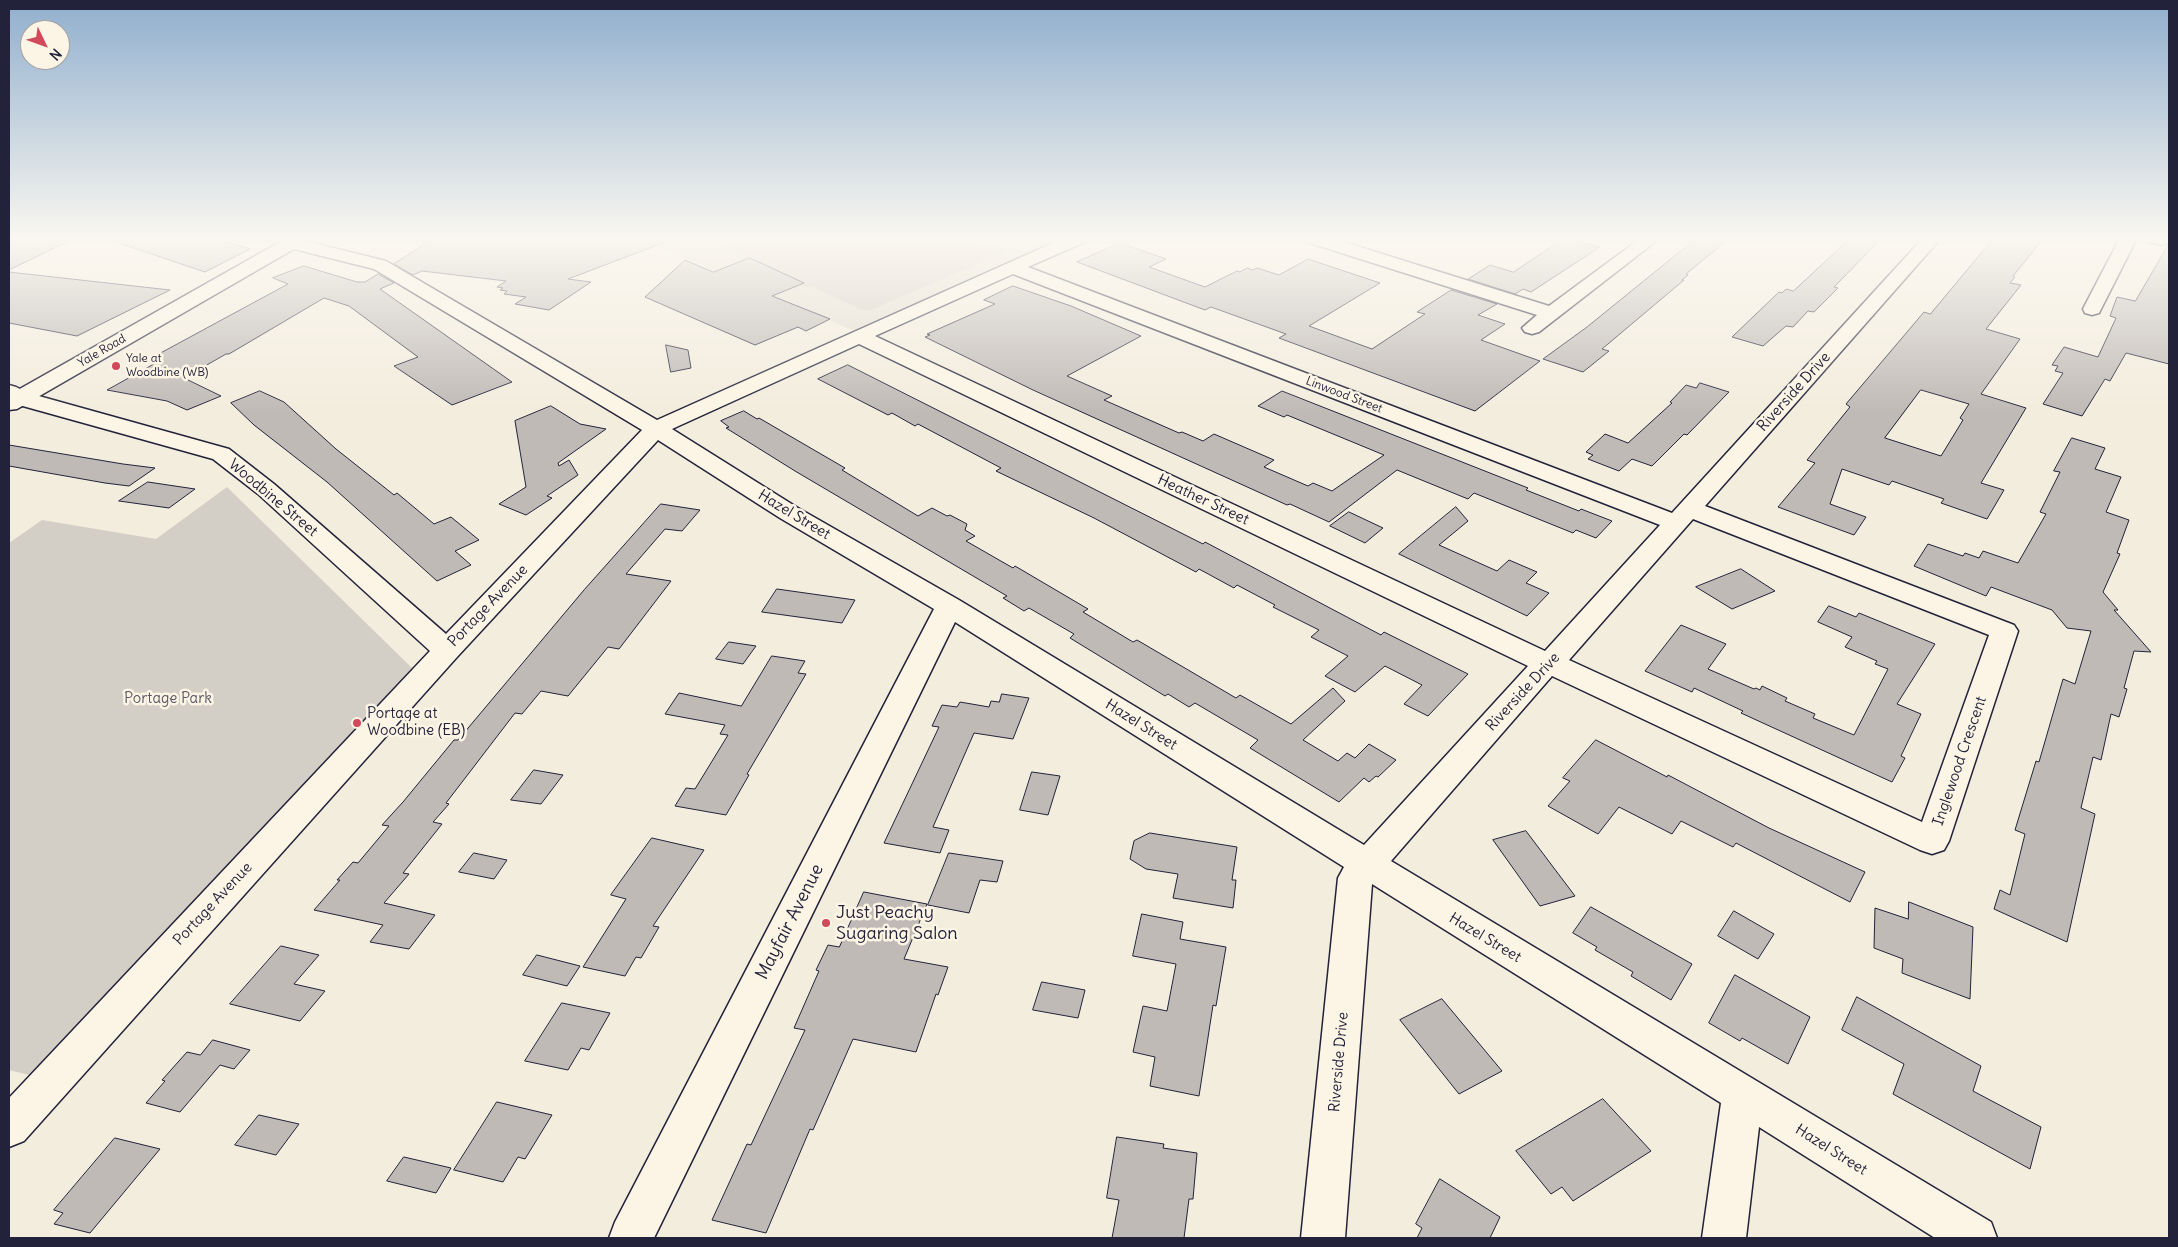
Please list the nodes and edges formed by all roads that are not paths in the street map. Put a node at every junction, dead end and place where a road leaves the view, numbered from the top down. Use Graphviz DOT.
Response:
graph roads {
  1 [pos="195,296"];
  2 [pos="432,296"];
  3 [pos="949,296"];
  4 [pos="1089,296"];
  5 [pos="1498,296"];
  6 [pos="1572,296"];
  7 [pos="1881,296"];
  8 [pos="2099,296"];
  9 [pos="2092,309"];
  10 [pos="1551,313"];
  11 [pos="1532,328"];
  12 [pos="859,336"];
  13 [pos="13,398"];
  14 [pos="656,430"];
  15 [pos="1682,516"];
  16 [pos="948,606"];
  17 [pos="447,650"];
  18 [pos="1548,663"];
  19 [pos="1366,865"];
  20 [pos="1742,1095"];
  21 [pos="9,1127"];
  22 [pos="631,1238"];
  23 [pos="1323,1238"];
  24 [pos="1724,1238"];
  25 [pos="1975,1238"];
  1 -- 13 [label="street, Yale Road"];
  2 -- 14 [label="street, Hazel Street"];
  3 -- 12 [label="street, Portage Avenue"];
  4 -- 15 [label="street, Linwood Street"];
  5 -- 10 [label="street"];
  6 -- 10 [label="street"];
  7 -- 15 [label="street, Riverside Drive"];
  8 -- 9 [label="street"];
  10 -- 11 [label="street"];
  12 -- 14 [label="street, Portage Avenue"];
  12 -- 18 [label="street, Heather Street"];
  13 -- 17 [label="street, Woodbine Street"];
  14 -- 16 [label="street, Hazel Street"];
  14 -- 17 [label="street, Portage Avenue"];
  15 -- 18 [label="street, Riverside Drive"];
  15 -- 18 [label="street, Inglewood Crescent"];
  16 -- 19 [label="street, Hazel Street"];
  16 -- 22 [label="street, Mayfair Avenue"];
  17 -- 21 [label="street, Portage Avenue"];
  18 -- 19 [label="street, Riverside Drive"];
  19 -- 20 [label="street, Hazel Street"];
  19 -- 23 [label="street, Riverside Drive"];
  20 -- 24 [label="street"];
  20 -- 25 [label="street, Hazel Street"];
}
